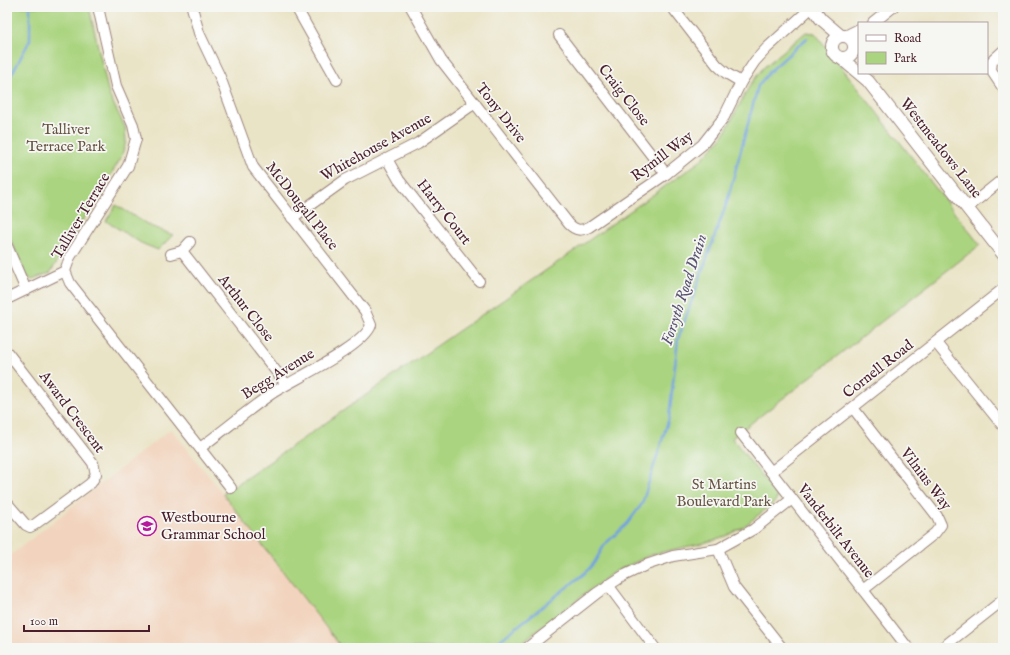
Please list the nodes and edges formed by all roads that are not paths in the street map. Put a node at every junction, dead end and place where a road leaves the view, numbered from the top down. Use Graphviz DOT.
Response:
graph roads {
  1 [pos="98,7"];
  2 [pos="192,7"];
  3 [pos="296,7"];
  4 [pos="411,7"];
  5 [pos="672,7"];
  6 [pos="893,7"];
  7 [pos="816,11"];
  8 [pos="874,22"];
  9 [pos="858,29"];
  10 [pos="559,35"];
  11 [pos="843,36"];
  12 [pos="857,48"];
  13 [pos="1003,51"];
  14 [pos="837,55"];
  15 [pos="858,71"];
  16 [pos="866,77"];
  17 [pos="337,80"];
  18 [pos="741,82"];
  19 [pos="1003,88"];
  20 [pos="475,103"];
  21 [pos="387,159"];
  22 [pos="666,174"];
  23 [pos="1003,179"];
  24 [pos="967,208"];
  25 [pos="292,218"];
  26 [pos="577,230"];
  27 [pos="190,242"];
  28 [pos="7,246"];
  29 [pos="182,251"];
  30 [pos="171,254"];
  31 [pos="1003,254"];
  32 [pos="65,272"];
  33 [pos="479,282"];
  34 [pos="1003,289"];
  35 [pos="26,290"];
  36 [pos="7,299"];
  37 [pos="371,325"];
  38 [pos="936,342"];
  39 [pos="7,352"];
  40 [pos="286,384"];
  41 [pos="853,408"];
  42 [pos="1003,426"];
  43 [pos="741,433"];
  44 [pos="200,448"];
  45 [pos="770,472"];
  46 [pos="231,488"];
  47 [pos="792,499"];
  48 [pos="7,503"];
  49 [pos="718,549"];
  50 [pos="608,585"];
  51 [pos="863,590"];
  52 [pos="1003,600"];
  53 [pos="527,648"];
  54 [pos="656,648"];
  55 [pos="782,648"];
  56 [pos="908,648"];
  57 [pos="942,648"];
  1 -- 32 [label="street, Talliver Terrace"];
  2 -- 25 [label="street, McDougall Place"];
  3 -- 17 [label="street"];
  4 -- 20 [label="street, Tony Drive"];
  5 -- 18 [label="street"];
  6 -- 8 [label="street"];
  7 -- 11 [label="street"];
  7 -- 14 [label="street"];
  7 -- 18 [label="street, Rymill Way"];
  9 -- 11 [label="street"];
  10 -- 22 [label="street, Craig Close"];
  11 -- 12 [label="street"];
  11 -- 14 [label="street"];
  12 -- 14 [label="street"];
  13 -- 19 [label="street"];
  14 -- 15 [label="street, Westmeadows Lane"];
  16 -- 24 [label="street, Westmeadows Lane"];
  18 -- 22 [label="street, Rymill Way"];
  20 -- 21 [label="street, Whitehouse Avenue"];
  20 -- 26 [label="street, Tony Drive"];
  21 -- 25 [label="street, Whitehouse Avenue"];
  21 -- 33 [label="street, Harry Court"];
  22 -- 26 [label="street, Rymill Way"];
  23 -- 24 [label="street"];
  24 -- 31 [label="street, Westmeadows Lane"];
  25 -- 37 [label="street, McDougall Place"];
  27 -- 29 [label="street"];
  28 -- 35 [label="street"];
  29 -- 30 [label="street"];
  29 -- 40 [label="street, Arthur Close"];
  32 -- 35 [label="street"];
  32 -- 44 [label="street, Talliver Terrace"];
  34 -- 38 [label="street, Cornell Road"];
  35 -- 36 [label="street"];
  37 -- 40 [label="street, Begg Avenue"];
  38 -- 41 [label="street, Cornell Road"];
  38 -- 42 [label="street"];
  39 -- 48 [label="street, Award Crescent"];
  40 -- 44 [label="street, Begg Avenue"];
  41 -- 45 [label="street, Cornell Road"];
  41 -- 51 [label="street, Vilnius Way"];
  43 -- 45 [label="street, Vanderbilt Avenue"];
  44 -- 46 [label="street, Talliver Terrace"];
  45 -- 47 [label="street, Vanderbilt Avenue"];
  47 -- 49 [label="street"];
  47 -- 51 [label="street, Vanderbilt Avenue"];
  49 -- 50 [label="street"];
  49 -- 55 [label="street"];
  50 -- 53 [label="street"];
  50 -- 54 [label="street"];
  51 -- 56 [label="street, Vanderbilt Avenue"];
  52 -- 57 [label="street"];
}
